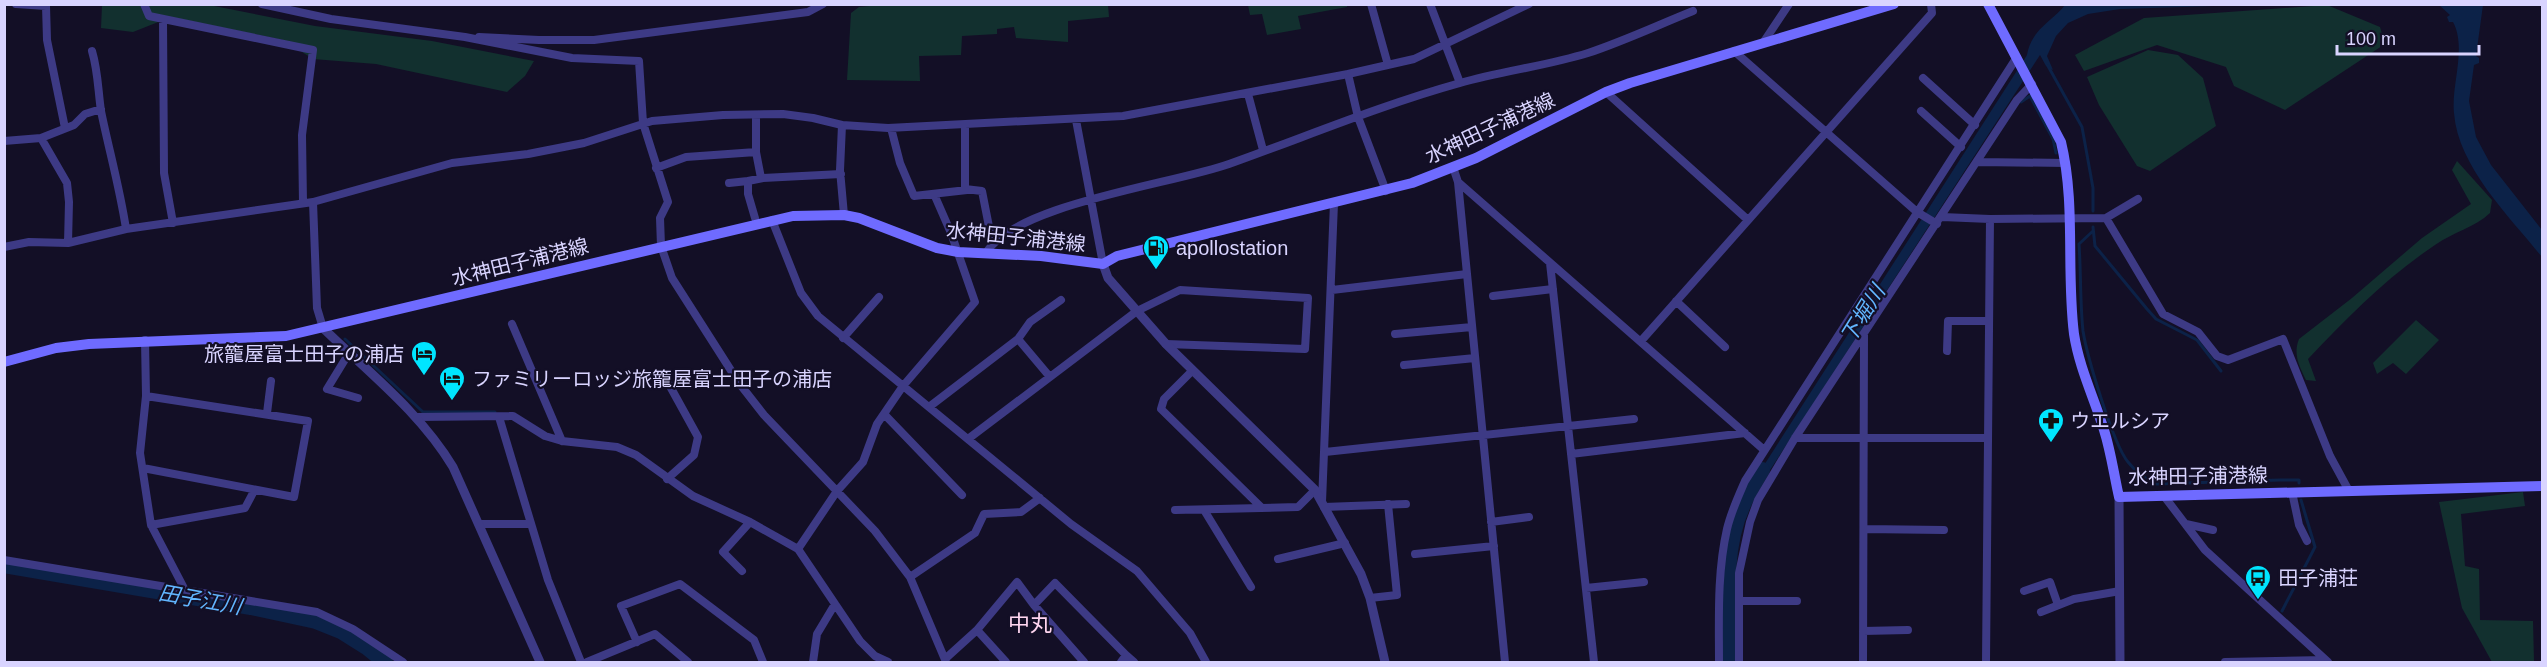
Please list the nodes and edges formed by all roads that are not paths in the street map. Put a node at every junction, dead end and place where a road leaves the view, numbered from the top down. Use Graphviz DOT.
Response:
graph roads {
  1 [pos="16,4"];
  2 [pos="144,4"];
  3 [pos="262,4"];
  4 [pos="823,4"];
  5 [pos="1371,4"];
  6 [pos="1430,4"];
  7 [pos="1529,4"];
  8 [pos="1789,4"];
  9 [pos="1894,4"];
  10 [pos="1931,4"];
  11 [pos="1988,4"];
  12 [pos="1693,11"];
  13 [pos="163,20"];
  14 [pos="465,37"];
  15 [pos="1763,43"];
  16 [pos="1446,44"];
  17 [pos="92,51"];
  18 [pos="1734,51"];
  19 [pos="2018,59"];
  20 [pos="1388,65"];
  21 [pos="1348,74"];
  22 [pos="1923,78"];
  23 [pos="2030,81"];
  24 [pos="1460,83"];
  25 [pos="1606,92"];
  26 [pos="1248,94"];
  27 [pos="101,109"];
  28 [pos="1921,111"];
  29 [pos="756,115"];
  30 [pos="1358,117"];
  31 [pos="1076,120"];
  32 [pos="642,123"];
  33 [pos="842,125"];
  34 [pos="964,125"];
  35 [pos="1975,125"];
  36 [pos="65,128"];
  37 [pos="891,128"];
  38 [pos="1824,133"];
  39 [pos="41,138"];
  40 [pos="4,141"];
  41 [pos="1961,147"];
  42 [pos="1263,150"];
  43 [pos="756,152"];
  44 [pos="1978,162"];
  45 [pos="2066,163"];
  46 [pos="1453,167"];
  47 [pos="656,168"];
  48 [pos="841,174"];
  49 [pos="761,178"];
  50 [pos="748,181"];
  51 [pos="1458,182"];
  52 [pos="729,183"];
  53 [pos="967,190"];
  54 [pos="1386,191"];
  55 [pos="934,194"];
  56 [pos="2138,199"];
  57 [pos="1091,200"];
  58 [pos="303,202"];
  59 [pos="313,202"];
  60 [pos="1334,203"];
  61 [pos="1917,212"];
  62 [pos="844,215"];
  63 [pos="755,218"];
  64 [pos="2106,218"];
  65 [pos="1990,219"];
  66 [pos="2070,219"];
  67 [pos="772,220"];
  68 [pos="1748,220"];
  69 [pos="1939,220"];
  70 [pos="173,223"];
  71 [pos="126,229"];
  72 [pos="992,242"];
  73 [pos="68,243"];
  74 [pos="661,246"];
  75 [pos="4,247"];
  76 [pos="956,252"];
  77 [pos="986,253"];
  78 [pos="1550,263"];
  79 [pos="1103,264"];
  80 [pos="1467,274"];
  81 [pos="1553,289"];
  82 [pos="1332,290"];
  83 [pos="1493,296"];
  84 [pos="879,297"];
  85 [pos="1061,300"];
  86 [pos="1676,301"];
  87 [pos="1137,311"];
  88 [pos="1989,321"];
  89 [pos="512,324"];
  90 [pos="1472,327"];
  91 [pos="323,328"];
  92 [pos="1864,333"];
  93 [pos="1395,334"];
  94 [pos="843,338"];
  95 [pos="1018,339"];
  96 [pos="145,340"];
  97 [pos="1641,341"];
  98 [pos="1166,344"];
  99 [pos="1725,347"];
  100 [pos="1947,351"];
  101 [pos="349,353"];
  102 [pos="1475,358"];
  103 [pos="4,362"];
  104 [pos="1404,365"];
  105 [pos="1192,371"];
  106 [pos="1050,377"];
  107 [pos="666,379"];
  108 [pos="271,381"];
  109 [pos="903,386"];
  110 [pos="146,396"];
  111 [pos="358,398"];
  112 [pos="928,407"];
  113 [pos="267,413"];
  114 [pos="885,415"];
  115 [pos="417,417"];
  116 [pos="499,417"];
  117 [pos="1634,419"];
  118 [pos="1568,427"];
  119 [pos="1745,433"];
  120 [pos="1483,435"];
  121 [pos="1795,438"];
  122 [pos="1864,438"];
  123 [pos="1988,438"];
  124 [pos="968,440"];
  125 [pos="562,441"];
  126 [pos="1763,450"];
  127 [pos="1325,452"];
  128 [pos="1571,454"];
  129 [pos="143,468"];
  130 [pos="667,478"];
  131 [pos="2542,486"];
  132 [pos="254,490"];
  133 [pos="1315,490"];
  134 [pos="837,491"];
  135 [pos="2349,491"];
  136 [pos="2292,492"];
  137 [pos="962,495"];
  138 [pos="2164,496"];
  139 [pos="2119,497"];
  140 [pos="1040,498"];
  141 [pos="1323,504"];
  142 [pos="1388,504"];
  143 [pos="1406,504"];
  144 [pos="1261,507"];
  145 [pos="1175,510"];
  146 [pos="1204,510"];
  147 [pos="1529,517"];
  148 [pos="750,522"];
  149 [pos="1491,522"];
  150 [pos="479,524"];
  151 [pos="531,524"];
  152 [pos="2186,524"];
  153 [pos="151,525"];
  154 [pos="1864,529"];
  155 [pos="1944,530"];
  156 [pos="2213,530"];
  157 [pos="2307,541"];
  158 [pos="1345,543"];
  159 [pos="1494,546"];
  160 [pos="798,549"];
  161 [pos="1416,554"];
  162 [pos="1278,559"];
  163 [pos="4,560"];
  164 [pos="742,571"];
  165 [pos="910,577"];
  166 [pos="1644,582"];
  167 [pos="1251,587"];
  168 [pos="1586,588"];
  169 [pos="185,590"];
  170 [pos="2024,591"];
  171 [pos="2120,591"];
  172 [pos="1370,598"];
  173 [pos="1739,601"];
  174 [pos="1797,601"];
  175 [pos="835,604"];
  176 [pos="1034,605"];
  177 [pos="2058,605"];
  178 [pos="2041,612"];
  179 [pos="977,630"];
  180 [pos="1908,630"];
  181 [pos="1863,631"];
  182 [pos="637,642"];
  183 [pos="1124,659"];
  184 [pos="946,661"];
  185 [pos="2326,661"];
  186 [pos="403,663"];
  187 [pos="540,663"];
  188 [pos="581,663"];
  189 [pos="586,663"];
  190 [pos="688,663"];
  191 [pos="763,663"];
  192 [pos="813,663"];
  193 [pos="888,663"];
  194 [pos="1006,663"];
  195 [pos="1084,663"];
  196 [pos="1134,663"];
  197 [pos="1206,663"];
  198 [pos="1385,663"];
  199 [pos="1505,663"];
  200 [pos="1594,663"];
  201 [pos="1719,663"];
  202 [pos="1739,663"];
  203 [pos="1863,663"];
  204 [pos="1986,663"];
  205 [pos="2120,663"];
  206 [pos="2224,663"];
  1 -- 36 [label="street"];
  2 -- 13 [label="street"];
  3 -- 14 [label="street"];
  4 -- 14 [label="street"];
  5 -- 20 [label="street"];
  6 -- 16 [label="street"];
  7 -- 16 [label="street"];
  8 -- 15 [label="street"];
  9 -- 15 [label="main road, 水神田子浦港線"];
  10 -- 38 [label="street"];
  11 -- 19 [label="main road, 水神田子浦港線"];
  12 -- 24 [label="street"];
  13 -- 58 [label="street"];
  13 -- 70 [label="street"];
  14 -- 32 [label="street"];
  15 -- 18 [label="main road, 水神田子浦港線"];
  16 -- 20 [label="street"];
  16 -- 24 [label="street"];
  17 -- 27 [label="street"];
  18 -- 25 [label="main road, 水神田子浦港線"];
  18 -- 38 [label="street"];
  19 -- 23 [label="main road, 水神田子浦港線"];
  19 -- 35 [label="street"];
  20 -- 21 [label="street"];
  21 -- 26 [label="street"];
  21 -- 30 [label="street"];
  22 -- 35 [label="street"];
  23 -- 44 [label="street"];
  23 -- 45 [label="main road, 水神田子浦港線"];
  24 -- 30 [label="street"];
  25 -- 46 [label="main road, 水神田子浦港線"];
  25 -- 68 [label="street"];
  26 -- 31 [label="street"];
  26 -- 42 [label="street"];
  27 -- 36 [label="street"];
  27 -- 71 [label="street"];
  28 -- 41 [label="street"];
  29 -- 32 [label="street"];
  29 -- 33 [label="street"];
  29 -- 43 [label="street"];
  30 -- 42 [label="street"];
  30 -- 54 [label="street"];
  31 -- 34 [label="street"];
  31 -- 57 [label="street"];
  32 -- 47 [label="street"];
  32 -- 59 [label="street"];
  33 -- 37 [label="street"];
  33 -- 48 [label="street"];
  34 -- 37 [label="street"];
  34 -- 53 [label="street"];
  35 -- 41 [label="street"];
  36 -- 39 [label="street"];
  37 -- 55 [label="street"];
  38 -- 61 [label="street"];
  38 -- 68 [label="street"];
  39 -- 40 [label="street"];
  39 -- 73 [label="street"];
  41 -- 61 [label="street"];
  42 -- 57 [label="street"];
  43 -- 47 [label="street"];
  43 -- 49 [label="street"];
  44 -- 45 [label="street"];
  44 -- 69 [label="street"];
  45 -- 66 [label="main road, 水神田子浦港線"];
  46 -- 51 [label="street"];
  46 -- 54 [label="main road, 水神田子浦港線"];
  47 -- 74 [label="street"];
  48 -- 49 [label="street"];
  48 -- 62 [label="street"];
  49 -- 50 [label="street"];
  50 -- 52 [label="street"];
  50 -- 63 [label="street"];
  51 -- 78 [label="street"];
  51 -- 80 [label="street"];
  53 -- 55 [label="street"];
  53 -- 72 [label="street"];
  54 -- 60 [label="main road, 水神田子浦港線"];
  55 -- 76 [label="street"];
  56 -- 64 [label="street"];
  57 -- 72 [label="street"];
  57 -- 79 [label="street"];
  58 -- 59 [label="street"];
  58 -- 70 [label="street"];
  59 -- 91 [label="street"];
  60 -- 79 [label="main road, 水神田子浦港線"];
  60 -- 82 [label="street"];
  61 -- 69 [label="street"];
  61 -- 126 [label="street"];
  62 -- 67 [label="main road, 水神田子浦港線"];
  62 -- 76 [label="main road, 水神田子浦港線"];
  64 -- 66 [label="street"];
  64 -- 135 [label="street"];
  65 -- 66 [label="street"];
  65 -- 69 [label="street"];
  65 -- 88 [label="street"];
  66 -- 139 [label="main road, 水神田子浦港線"];
  67 -- 74 [label="main road, 水神田子浦港線"];
  67 -- 94 [label="street"];
  68 -- 86 [label="street"];
  69 -- 92 [label="street"];
  70 -- 71 [label="street"];
  71 -- 73 [label="street"];
  72 -- 77 [label="street"];
  73 -- 75 [label="street"];
  74 -- 91 [label="main road, 水神田子浦港線"];
  74 -- 134 [label="street"];
  76 -- 77 [label="main road, 水神田子浦港線"];
  76 -- 109 [label="street"];
  77 -- 79 [label="main road, 水神田子浦港線"];
  78 -- 81 [label="street"];
  78 -- 97 [label="street"];
  79 -- 87 [label="street"];
  80 -- 82 [label="street"];
  80 -- 90 [label="street"];
  81 -- 83 [label="street"];
  81 -- 118 [label="street"];
  82 -- 127 [label="street"];
  84 -- 94 [label="street"];
  85 -- 95 [label="street"];
  86 -- 97 [label="street"];
  86 -- 99 [label="street"];
  87 -- 98 [label="street"];
  87 -- 98 [label="street"];
  87 -- 106 [label="street"];
  88 -- 100 [label="street"];
  88 -- 123 [label="street"];
  89 -- 125 [label="street"];
  90 -- 93 [label="street"];
  90 -- 102 [label="street"];
  91 -- 96 [label="main road, 水神田子浦港線"];
  91 -- 101 [label="street"];
  92 -- 121 [label="street"];
  92 -- 122 [label="street"];
  94 -- 109 [label="street"];
  95 -- 106 [label="street"];
  95 -- 112 [label="street"];
  96 -- 103 [label="main road, 水神田子浦港線"];
  96 -- 110 [label="street"];
  97 -- 119 [label="street"];
  98 -- 105 [label="street"];
  101 -- 111 [label="street"];
  101 -- 115 [label="street"];
  102 -- 104 [label="street"];
  102 -- 120 [label="street"];
  105 -- 133 [label="street"];
  105 -- 144 [label="street"];
  106 -- 124 [label="street"];
  107 -- 130 [label="street"];
  108 -- 113 [label="street"];
  109 -- 112 [label="street"];
  109 -- 114 [label="street"];
  110 -- 113 [label="street"];
  110 -- 129 [label="street"];
  112 -- 124 [label="street"];
  113 -- 132 [label="street"];
  114 -- 134 [label="street"];
  114 -- 137 [label="street"];
  115 -- 116 [label="street"];
  115 -- 150 [label="street"];
  116 -- 125 [label="street"];
  116 -- 151 [label="street"];
  117 -- 118 [label="street"];
  118 -- 120 [label="street"];
  118 -- 128 [label="street"];
  119 -- 126 [label="street"];
  119 -- 128 [label="street"];
  120 -- 127 [label="street"];
  120 -- 149 [label="street"];
  121 -- 122 [label="street"];
  121 -- 173 [label="street"];
  122 -- 123 [label="street"];
  122 -- 154 [label="street"];
  123 -- 204 [label="street"];
  124 -- 140 [label="street"];
  125 -- 130 [label="street"];
  126 -- 201 [label="street"];
  127 -- 141 [label="street"];
  128 -- 168 [label="street"];
  129 -- 132 [label="street"];
  129 -- 153 [label="street"];
  130 -- 148 [label="street"];
  131 -- 135 [label="main road, 水神田子浦港線"];
  132 -- 153 [label="street"];
  133 -- 141 [label="street"];
  133 -- 144 [label="street"];
  134 -- 160 [label="street"];
  134 -- 165 [label="street"];
  135 -- 136 [label="main road, 水神田子浦港線"];
  136 -- 138 [label="main road, 水神田子浦港線"];
  136 -- 157 [label="street"];
  138 -- 139 [label="main road, 水神田子浦港線"];
  138 -- 152 [label="street"];
  139 -- 171 [label="street"];
  140 -- 165 [label="street"];
  140 -- 197 [label="street"];
  141 -- 142 [label="street"];
  141 -- 158 [label="street"];
  142 -- 143 [label="street"];
  142 -- 172 [label="street"];
  144 -- 146 [label="street"];
  145 -- 146 [label="street"];
  146 -- 167 [label="street"];
  147 -- 149 [label="street"];
  148 -- 160 [label="street"];
  148 -- 164 [label="street"];
  149 -- 159 [label="street"];
  150 -- 151 [label="street"];
  150 -- 187 [label="street"];
  151 -- 188 [label="street"];
  152 -- 156 [label="street"];
  152 -- 185 [label="street"];
  153 -- 169 [label="street"];
  154 -- 155 [label="street"];
  154 -- 181 [label="street"];
  158 -- 162 [label="street"];
  158 -- 172 [label="street"];
  159 -- 161 [label="street"];
  159 -- 199 [label="street"];
  160 -- 175 [label="street"];
  163 -- 169 [label="street"];
  165 -- 184 [label="street"];
  166 -- 168 [label="street"];
  168 -- 200 [label="street"];
  169 -- 186 [label="street"];
  170 -- 177 [label="street"];
  171 -- 177 [label="street"];
  171 -- 205 [label="street"];
  172 -- 198 [label="street"];
  173 -- 174 [label="street"];
  173 -- 202 [label="street"];
  175 -- 192 [label="street"];
  175 -- 193 [label="street"];
  176 -- 179 [label="street"];
  176 -- 183 [label="street"];
  176 -- 195 [label="street"];
  177 -- 178 [label="street"];
  179 -- 184 [label="street"];
  179 -- 194 [label="street"];
  180 -- 181 [label="street"];
  181 -- 203 [label="street"];
  182 -- 189 [label="street"];
  182 -- 190 [label="street"];
  182 -- 191 [label="street"];
  183 -- 196 [label="street"];
  185 -- 206 [label="street"];
}
